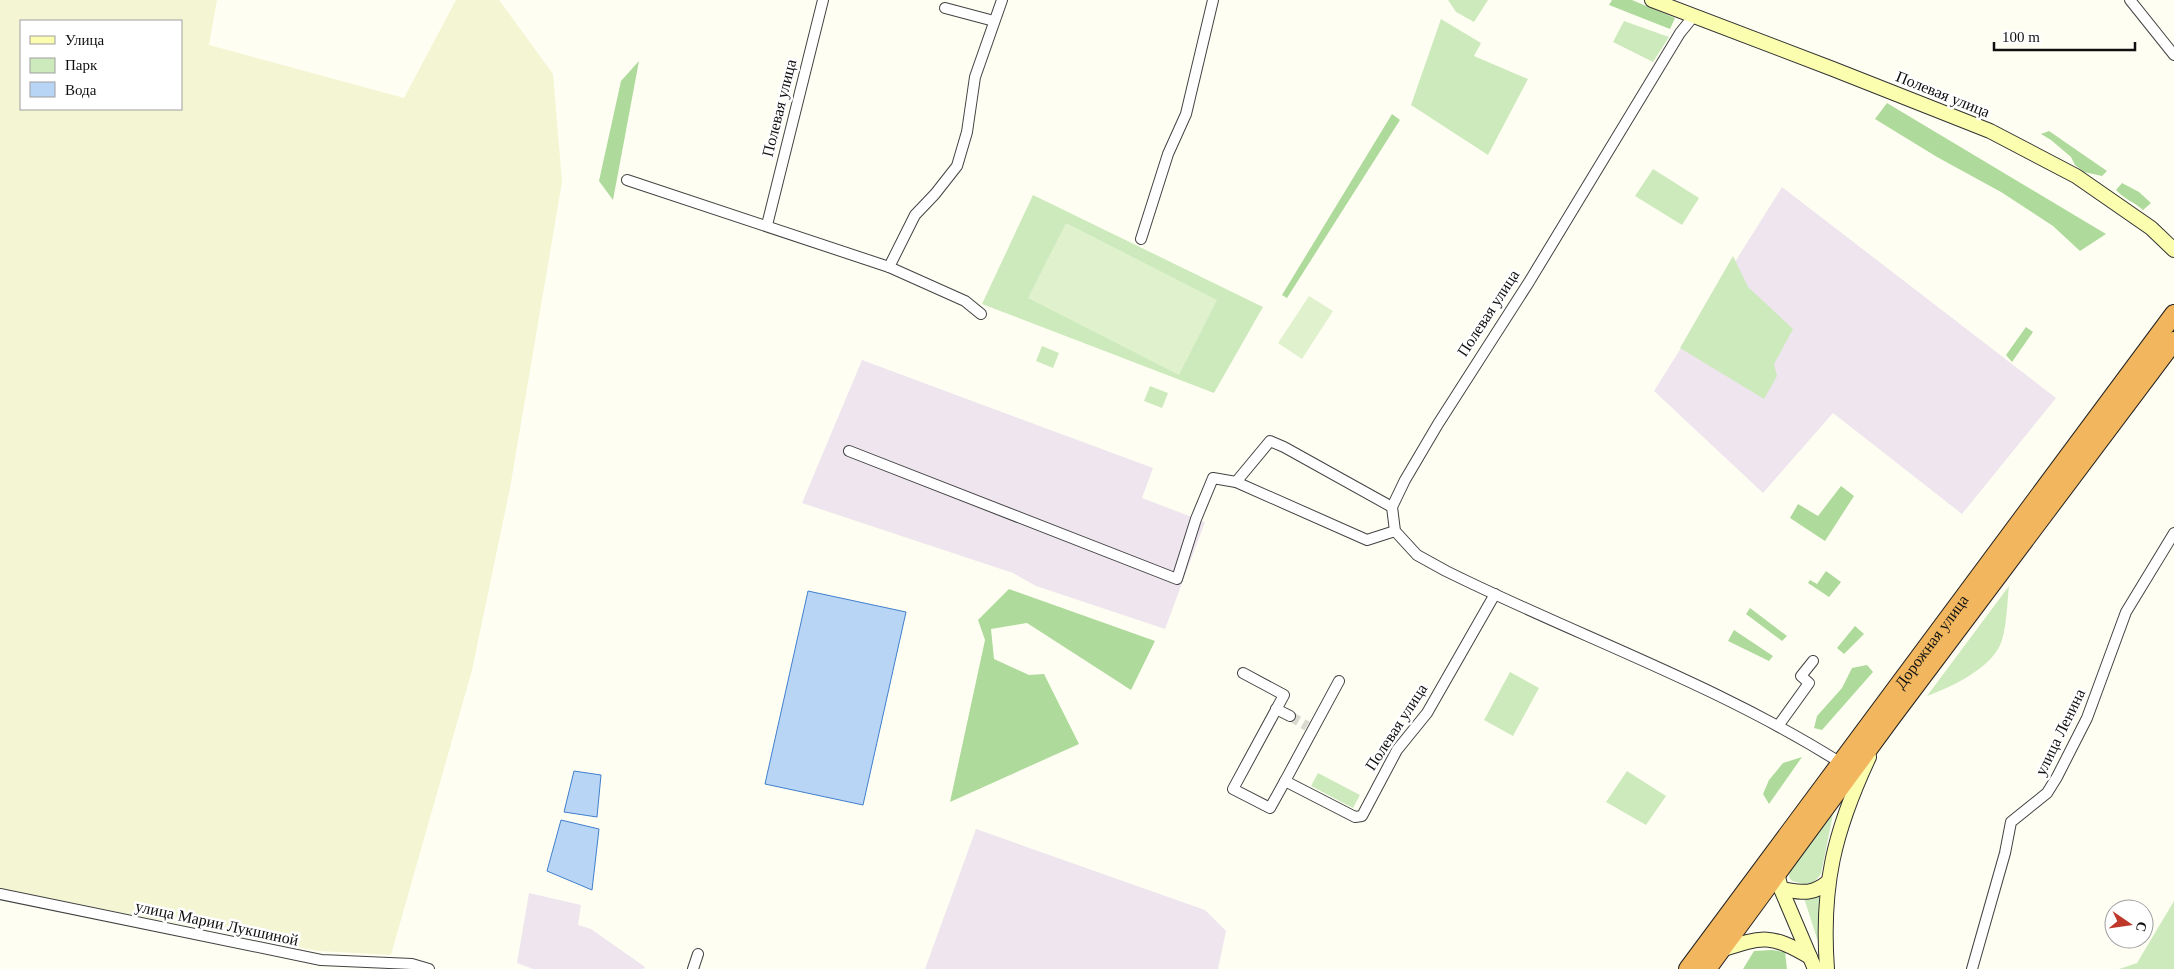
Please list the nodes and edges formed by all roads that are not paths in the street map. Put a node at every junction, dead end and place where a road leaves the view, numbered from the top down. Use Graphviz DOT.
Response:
graph roads {
  1 [pos="823,0"];
  2 [pos="1002,0"];
  3 [pos="1213,0"];
  4 [pos="1652,0"];
  5 [pos="2130,0"];
  6 [pos="945,8"];
  7 [pos="1693,17"];
  8 [pos="994,21"];
  9 [pos="2174,56"];
  10 [pos="627,180"];
  11 [pos="767,225"];
  12 [pos="1141,238"];
  13 [pos="2168,239"];
  14 [pos="2174,250"];
  15 [pos="889,267"];
  16 [pos="981,314"];
  17 [pos="2173,315"];
  18 [pos="2171,352"];
  19 [pos="849,451"];
  20 [pos="1236,482"];
  21 [pos="1392,507"];
  22 [pos="1395,531"];
  23 [pos="2174,533"];
  24 [pos="1495,594"];
  25 [pos="1813,660"];
  26 [pos="1243,673"];
  27 [pos="1339,681"];
  28 [pos="1276,709"];
  29 [pos="1290,716"];
  30 [pos="1778,726"];
  31 [pos="1878,735"];
  32 [pos="1841,763"];
  33 [pos="1285,780"];
  34 [pos="1775,853"];
  35 [pos="1778,882"];
  36 [pos="1828,882"];
  37 [pos="0,894"];
  38 [pos="1721,950"];
  39 [pos="698,954"];
  40 [pos="1812,963"];
  41 [pos="429,969"];
  42 [pos="693,969"];
  43 [pos="1688,969"];
  44 [pos="1707,969"];
  45 [pos="1827,969"];
  46 [pos="1972,969"];
  1 -- 11 [label="street, Полевая улица"];
  2 -- 8 [label="street"];
  3 -- 12 [label="street"];
  4 -- 7 [label="main road, Полевая улица"];
  5 -- 9 [label="street"];
  6 -- 8 [label="street"];
  7 -- 13 [label="main road, Полевая улица"];
  7 -- 21 [label="street, Полевая улица"];
  8 -- 15 [label="street"];
  10 -- 11 [label="street"];
  11 -- 15 [label="street"];
  13 -- 14 [label="main road, Полевая улица"];
  15 -- 16 [label="street"];
  17 -- 32 [label="highway, Дорожная улица"];
  18 -- 31 [label="highway, Дорожная улица"];
  19 -- 20 [label="street"];
  20 -- 21 [label="street"];
  20 -- 22 [label="street"];
  21 -- 22 [label="street"];
  22 -- 24 [label="street"];
  23 -- 46 [label="street, улица Ленина"];
  24 -- 30 [label="street"];
  24 -- 33 [label="street, Полевая улица"];
  25 -- 30 [label="street"];
  26 -- 28 [label="street"];
  27 -- 33 [label="street"];
  28 -- 29 [label="street"];
  28 -- 33 [label="street"];
  30 -- 32 [label="street"];
  31 -- 35 [label="highway, Дорожная улица"];
  31 -- 36 [label="main road"];
  32 -- 34 [label="highway, Дорожная улица"];
  34 -- 35 [label="main road"];
  34 -- 43 [label="highway, Дорожная улица"];
  35 -- 36 [label="main road"];
  35 -- 38 [label="highway, Дорожная улица"];
  35 -- 40 [label="main road"];
  36 -- 45 [label="main road"];
  37 -- 41 [label="street, улица Марии Лукшиной"];
  38 -- 40 [label="main road"];
  38 -- 44 [label="highway, Дорожная улица"];
  39 -- 42 [label="street"];
}
